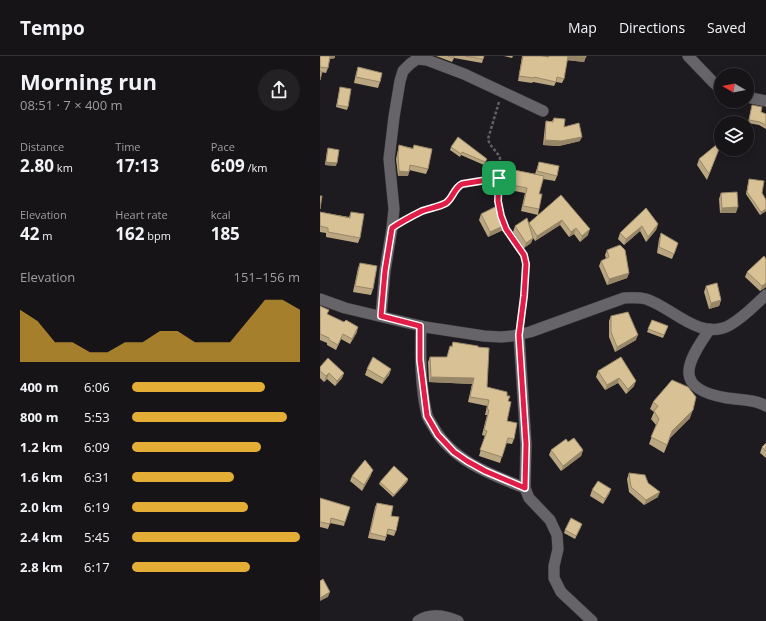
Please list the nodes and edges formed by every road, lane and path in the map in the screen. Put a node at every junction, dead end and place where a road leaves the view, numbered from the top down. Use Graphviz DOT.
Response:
graph roads {
  1 [pos="688,56"];
  2 [pos="714,83"];
  3 [pos="501,92"];
  4 [pos="754,98"];
  5 [pos="766,101"];
  6 [pos="543,111"];
  7 [pos="499,178"];
  8 [pos="392,228"];
  9 [pos="766,296"];
  10 [pos="320,299"];
  11 [pos="381,316"];
  12 [pos="420,326"];
  13 [pos="710,330"];
  14 [pos="519,335"];
  15 [pos="766,406"];
  16 [pos="525,488"];
  17 [pos="418,621"];
  18 [pos="458,621"];
  19 [pos="592,621"];
  1 -- 2 [label="street"];
  3 -- 6 [label="street"];
  3 -- 7 [label="path"];
  3 -- 8 [label="street"];
  4 -- 5 [label="street"];
  7 -- 8 [label="path"];
  7 -- 14 [label="path"];
  8 -- 11 [label="street"];
  9 -- 13 [label="street"];
  10 -- 11 [label="street"];
  11 -- 12 [label="street"];
  12 -- 14 [label="street"];
  12 -- 16 [label="street"];
  13 -- 14 [label="street"];
  13 -- 15 [label="street"];
  14 -- 16 [label="street"];
  16 -- 19 [label="street"];
  17 -- 18 [label="street"];
}
